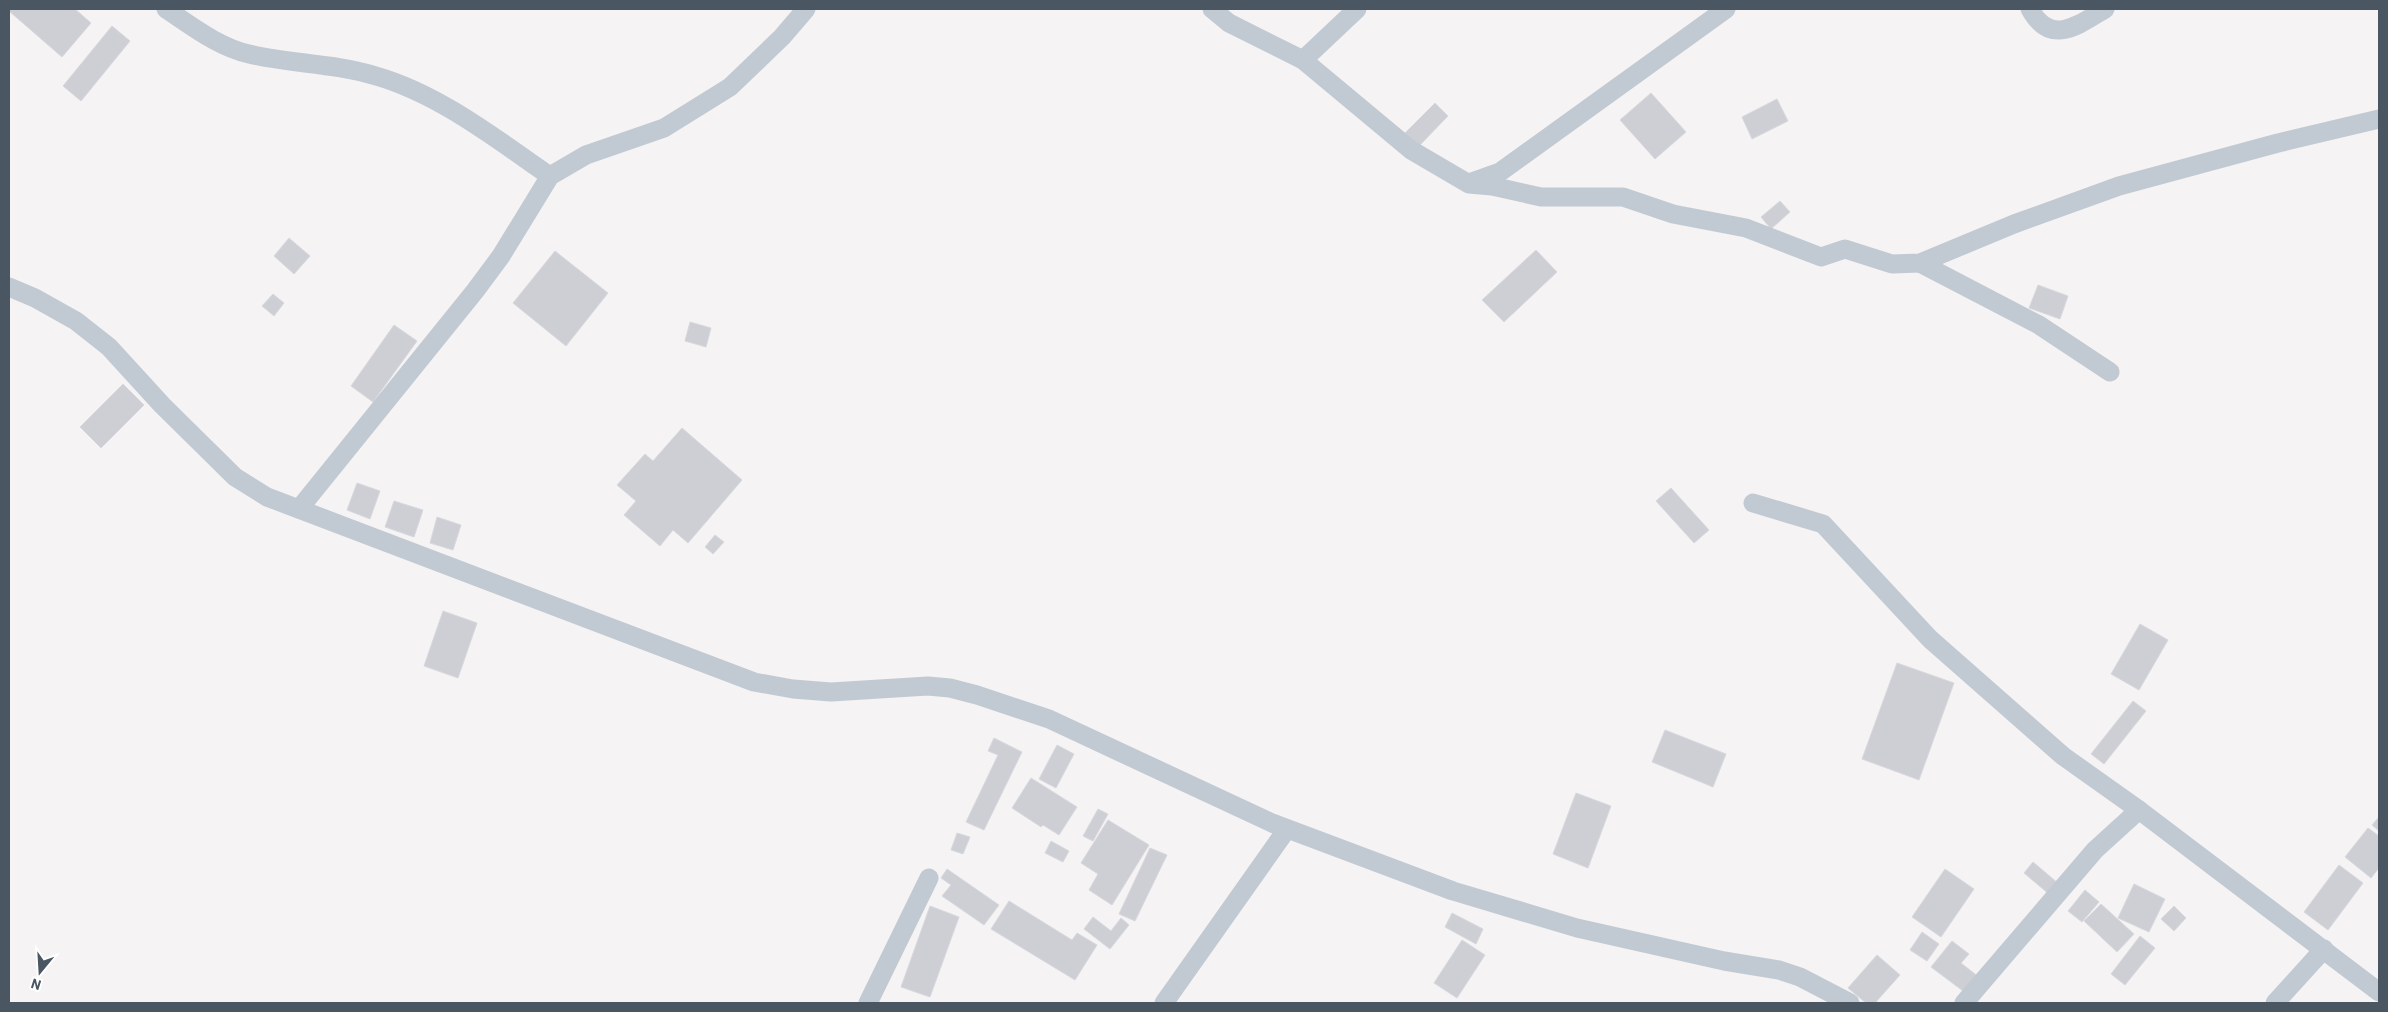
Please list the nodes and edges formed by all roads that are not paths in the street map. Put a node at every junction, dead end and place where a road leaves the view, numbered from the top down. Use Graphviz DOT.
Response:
graph roads {
  1 [pos="166,9"];
  2 [pos="806,9"];
  3 [pos="1212,9"];
  4 [pos="1357,9"];
  5 [pos="1726,9"];
  6 [pos="2030,9"];
  7 [pos="2105,9"];
  8 [pos="1303,60"];
  9 [pos="2379,120"];
  10 [pos="550,176"];
  11 [pos="1469,184"];
  12 [pos="1920,263"];
  13 [pos="9,287"];
  14 [pos="2110,372"];
  15 [pos="1753,503"];
  16 [pos="299,509"];
  17 [pos="2139,810"];
  18 [pos="1287,829"];
  19 [pos="929,878"];
  20 [pos="2324,949"];
  21 [pos="2379,992"];
  22 [pos="868,1003"];
  23 [pos="1164,1003"];
  24 [pos="1850,1003"];
  25 [pos="1964,1003"];
  26 [pos="2275,1003"];
  1 -- 10 [label="street"];
  2 -- 10 [label="street"];
  3 -- 8 [label="street"];
  4 -- 8 [label="street"];
  5 -- 11 [label="street"];
  6 -- 7 [label="street"];
  8 -- 11 [label="street"];
  9 -- 12 [label="street"];
  10 -- 16 [label="street"];
  11 -- 12 [label="street"];
  12 -- 14 [label="street"];
  13 -- 16 [label="street"];
  15 -- 17 [label="street"];
  16 -- 18 [label="street"];
  17 -- 20 [label="street"];
  17 -- 25 [label="street"];
  18 -- 23 [label="street"];
  18 -- 24 [label="street"];
  19 -- 22 [label="street"];
  20 -- 21 [label="street"];
  20 -- 26 [label="street"];
}
